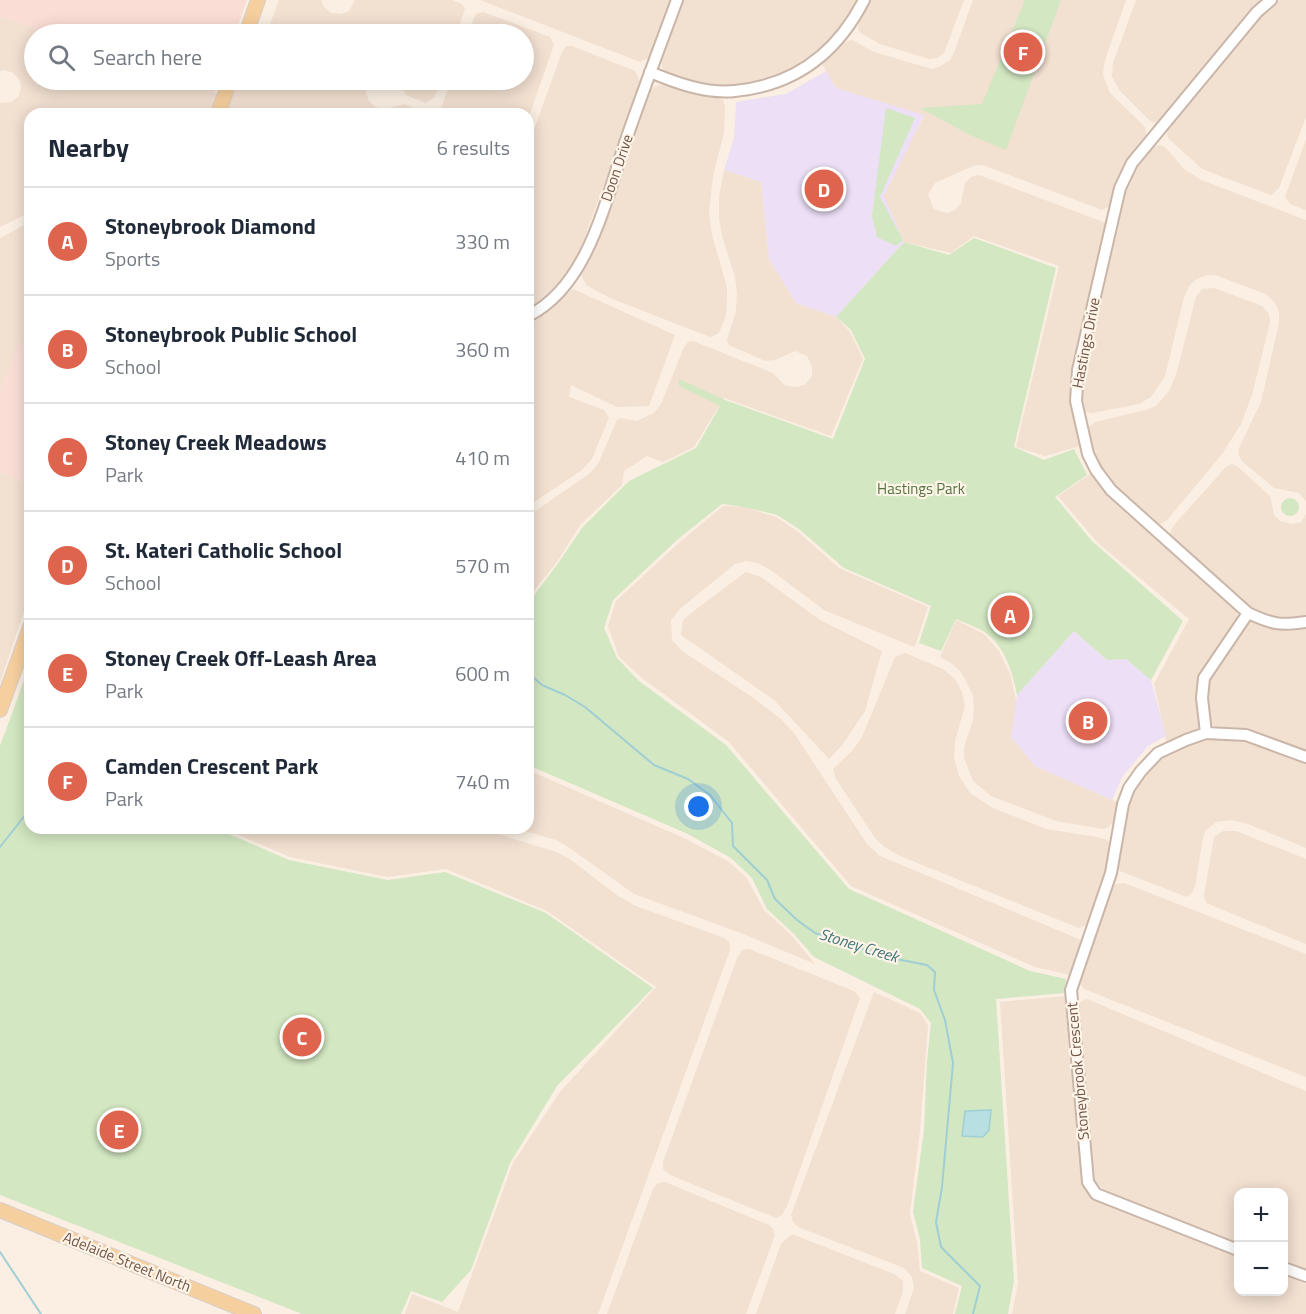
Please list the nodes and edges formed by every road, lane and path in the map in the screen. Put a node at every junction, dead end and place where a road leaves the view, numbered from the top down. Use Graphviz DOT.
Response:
graph roads {
  1 [pos="258,0"];
  2 [pos="677,0"];
  3 [pos="864,0"];
  4 [pos="1271,0"];
  5 [pos="250,24"];
  6 [pos="650,72"];
  7 [pos="226,90"];
  8 [pos="220,108"];
  9 [pos="534,312"];
  10 [pos="1248,613"];
  11 [pos="1306,622"];
  12 [pos="24,644"];
  13 [pos="0,710"];
  14 [pos="1206,733"];
  15 [pos="1306,757"];
  16 [pos="0,1210"];
  17 [pos="1234,1248"];
  18 [pos="1288,1269"];
  19 [pos="1306,1276"];
  20 [pos="254,1314"];
  1 -- 5 [label="main road"];
  2 -- 6 [label="street, Doon Drive"];
  3 -- 6 [label="street"];
  4 -- 10 [label="street, Hastings Drive"];
  6 -- 9 [label="street, Doon Drive"];
  7 -- 8 [label="main road"];
  10 -- 11 [label="street, Hastings Drive"];
  10 -- 14 [label="street"];
  12 -- 13 [label="main road"];
  14 -- 15 [label="street, Stoneybrook Crescent"];
  14 -- 17 [label="street, Stoneybrook Crescent"];
  16 -- 20 [label="main road, Adelaide Street North"];
  18 -- 19 [label="street"];
}
